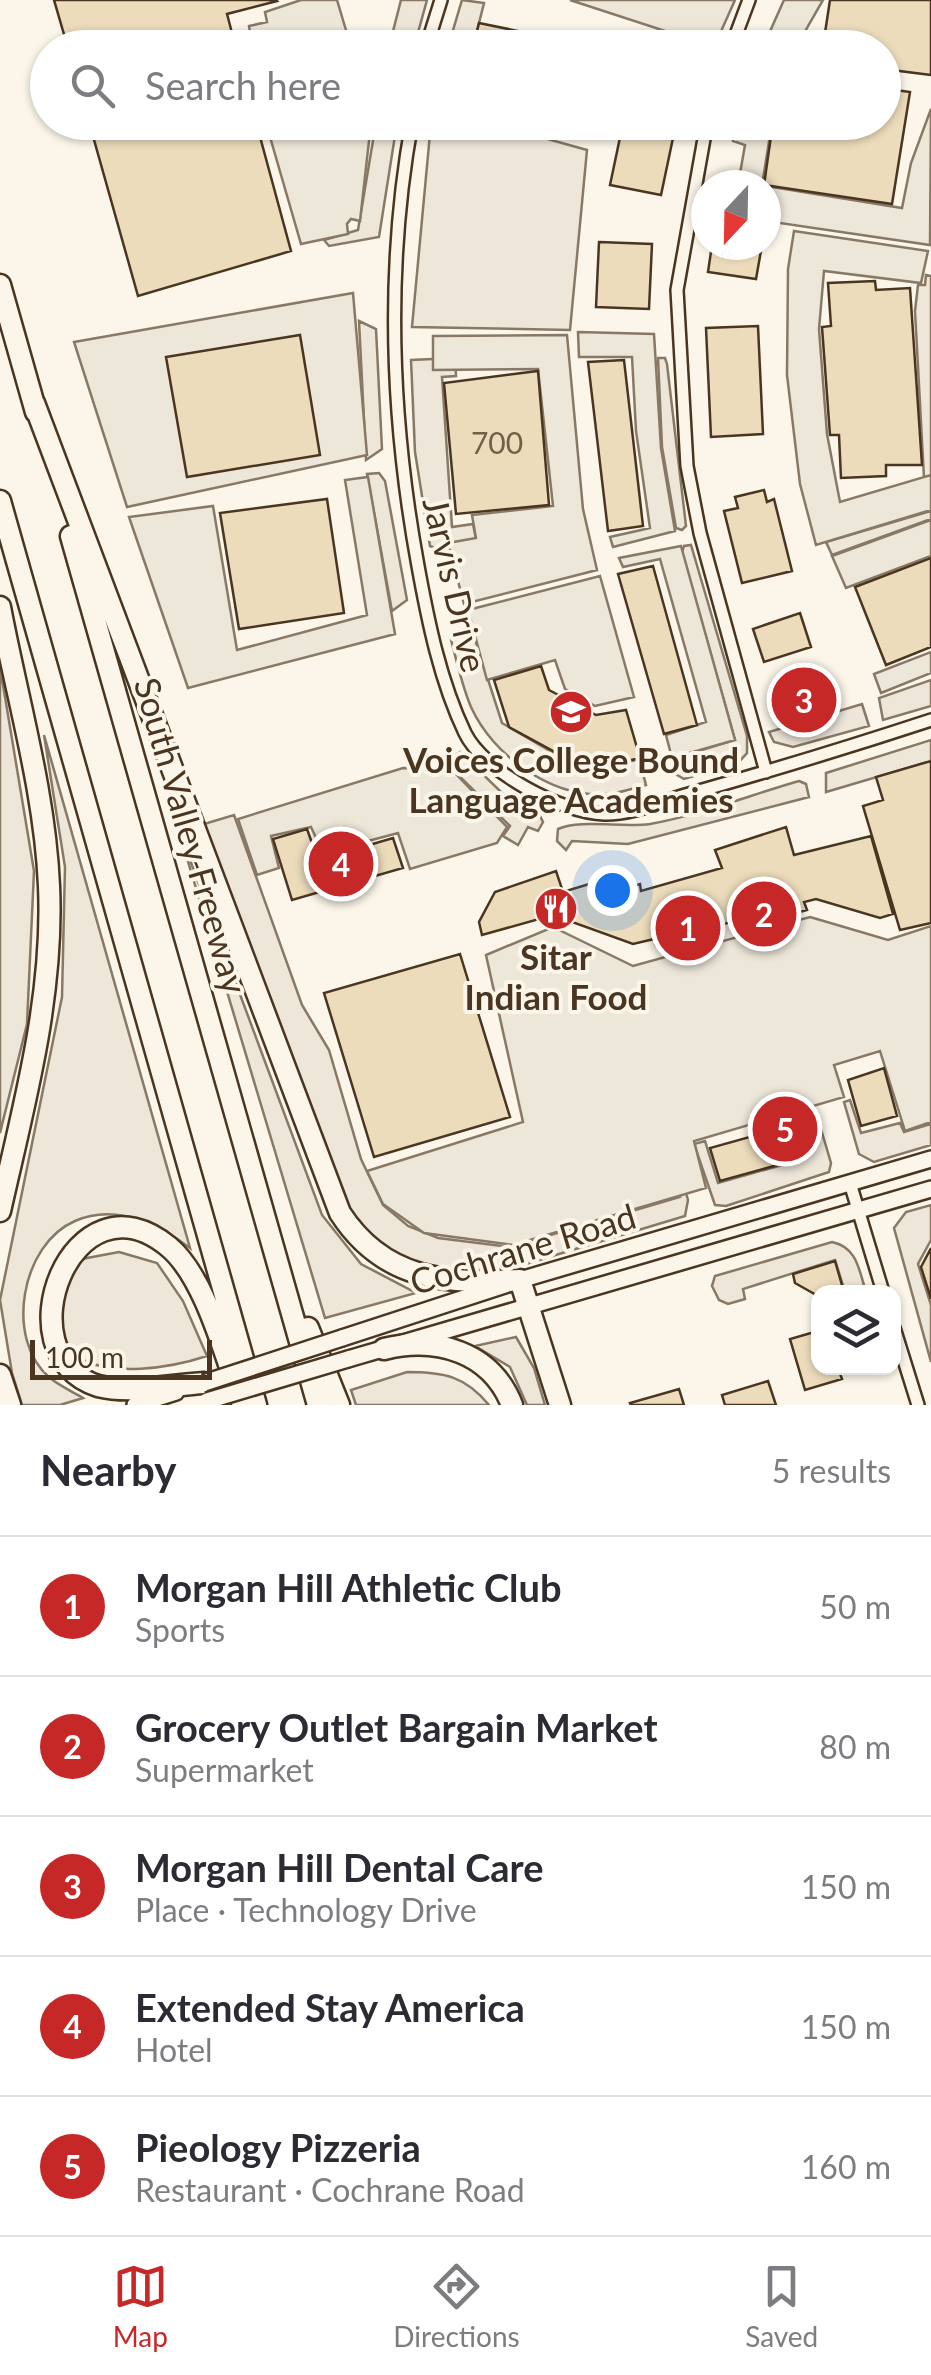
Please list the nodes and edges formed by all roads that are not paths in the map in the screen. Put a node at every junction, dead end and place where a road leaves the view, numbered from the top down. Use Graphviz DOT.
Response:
graph roads {
  1 [pos="441,0"];
  2 [pos="748,0"];
  3 [pos="432,30"];
  4 [pos="737,30"];
  5 [pos="409,140"];
  6 [pos="703,140"];
  7 [pos="0,285"];
  8 [pos="34,404"];
  9 [pos="0,501"];
  10 [pos="0,606"];
  11 [pos="931,720"];
  12 [pos="766,772"];
  13 [pos="931,1158"];
  14 [pos="850,1184"];
  15 [pos="931,1190"];
  16 [pos="0,1211"];
  17 [pos="858,1212"];
  18 [pos="266,1222"];
  19 [pos="520,1280"];
  20 [pos="881,1285"];
  21 [pos="530,1303"];
  22 [pos="384,1348"];
  23 [pos="901,1350"];
  24 [pos="0,1375"];
  25 [pos="202,1396"];
  26 [pos="10,1405"];
  27 [pos="135,1405"];
  28 [pos="243,1405"];
  29 [pos="256,1405"];
  30 [pos="318,1405"];
  31 [pos="339,1405"];
  32 [pos="512,1405"];
  33 [pos="560,1405"];
  34 [pos="918,1405"];
  1 -- 3 [label="street"];
  2 -- 4 [label="street"];
  5 -- 12 [label="street, Jarvis Drive"];
  6 -- 12 [label="street"];
  7 -- 8 [label="highway, South Valley Freeway"];
  8 -- 18 [label="highway, South Valley Freeway"];
  8 -- 19 [label="highway"];
  9 -- 29 [label="highway"];
  10 -- 16 [label="highway"];
  11 -- 12 [label="street, Jarvis Drive"];
  13 -- 14 [label="main road, Cochrane Road"];
  14 -- 17 [label="street"];
  14 -- 19 [label="main road, Cochrane Road"];
  15 -- 17 [label="main road, Cochrane Road"];
  17 -- 20 [label="street"];
  17 -- 21 [label="main road, Cochrane Road"];
  18 -- 30 [label="highway, South Valley Freeway"];
  18 -- 31 [label="highway"];
  19 -- 21 [label="highway"];
  19 -- 25 [label="main road, Cochrane Road, bridge"];
  21 -- 22 [label="main road, Cochrane Road"];
  21 -- 33 [label="highway"];
  22 -- 25 [label="main road, Cochrane Road, bridge"];
  22 -- 32 [label="highway"];
  23 -- 34 [label="street"];
  24 -- 26 [label="highway"];
  25 -- 27 [label="main road, Cochrane Road"];
  25 -- 28 [label="highway"];
}
